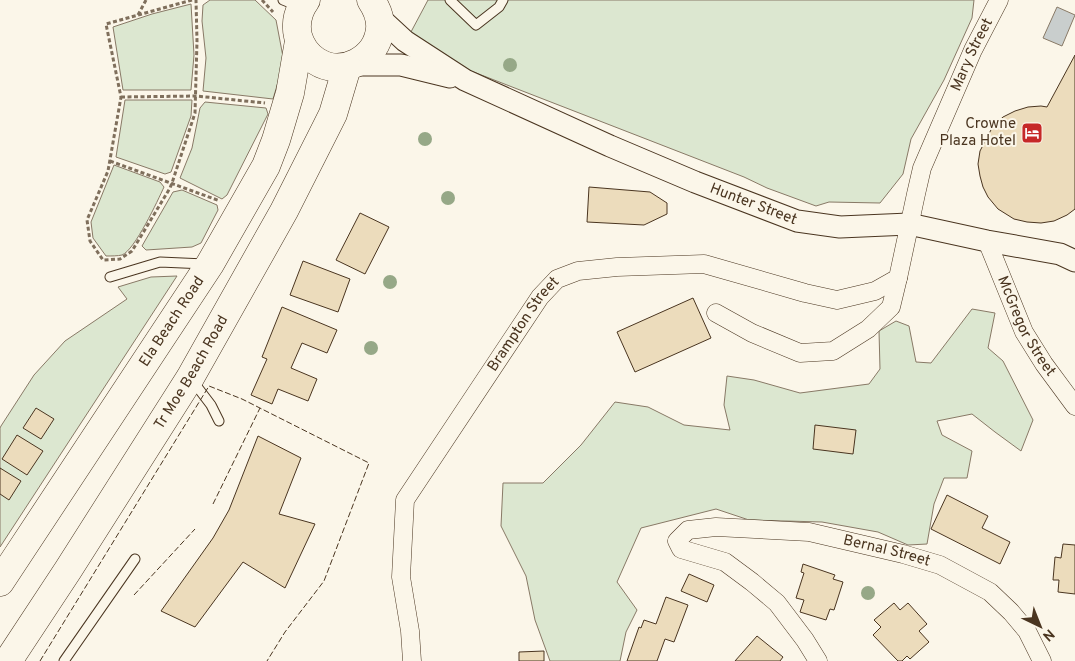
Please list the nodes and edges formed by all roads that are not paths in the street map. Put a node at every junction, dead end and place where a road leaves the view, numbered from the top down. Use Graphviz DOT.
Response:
graph roads {
  1 [pos="450,0"];
  2 [pos="503,0"];
  3 [pos="999,0"];
  4 [pos="297,2"];
  5 [pos="378,7"];
  6 [pos="299,41"];
  7 [pos="349,66"];
  8 [pos="465,80"];
  9 [pos="910,224"];
  10 [pos="987,241"];
  11 [pos="1070,255"];
  12 [pos="210,264"];
  13 [pos="110,277"];
  14 [pos="898,278"];
  15 [pos="716,313"];
  16 [pos="190,378"];
  17 [pos="1075,406"];
  18 [pos="219,421"];
  19 [pos="134,558"];
  20 [pos="0,582"];
  21 [pos="8,661"];
  22 [pos="64,661"];
  23 [pos="412,661"];
  24 [pos="818,661"];
  25 [pos="1042,661"];
  1 -- 2 [label="lane"];
  3 -- 9 [label="street, Mary Street"];
  4 -- 6 [label="highway, Ela Beach Road"];
  5 -- 7 [label="highway"];
  5 -- 8 [label="street, Hunter Street"];
  6 -- 7 [label="highway"];
  6 -- 12 [label="highway, Ela Beach Road"];
  7 -- 8 [label="street, Hunter Street"];
  7 -- 16 [label="highway, Tr Moe Beach Road"];
  8 -- 9 [label="street, Hunter Street"];
  9 -- 10 [label="street, Hunter Street"];
  9 -- 14 [label="street"];
  10 -- 11 [label="street, Hunter Street"];
  10 -- 17 [label="street, McGregor Street"];
  12 -- 13 [label="lane"];
  12 -- 20 [label="highway, Ela Beach Road"];
  14 -- 15 [label="street"];
  14 -- 23 [label="street, Brampton Street"];
  16 -- 18 [label="lane"];
  16 -- 21 [label="highway, Tr Moe Beach Road"];
  19 -- 22 [label="lane"];
  24 -- 25 [label="street, Bernal Street"];
}
